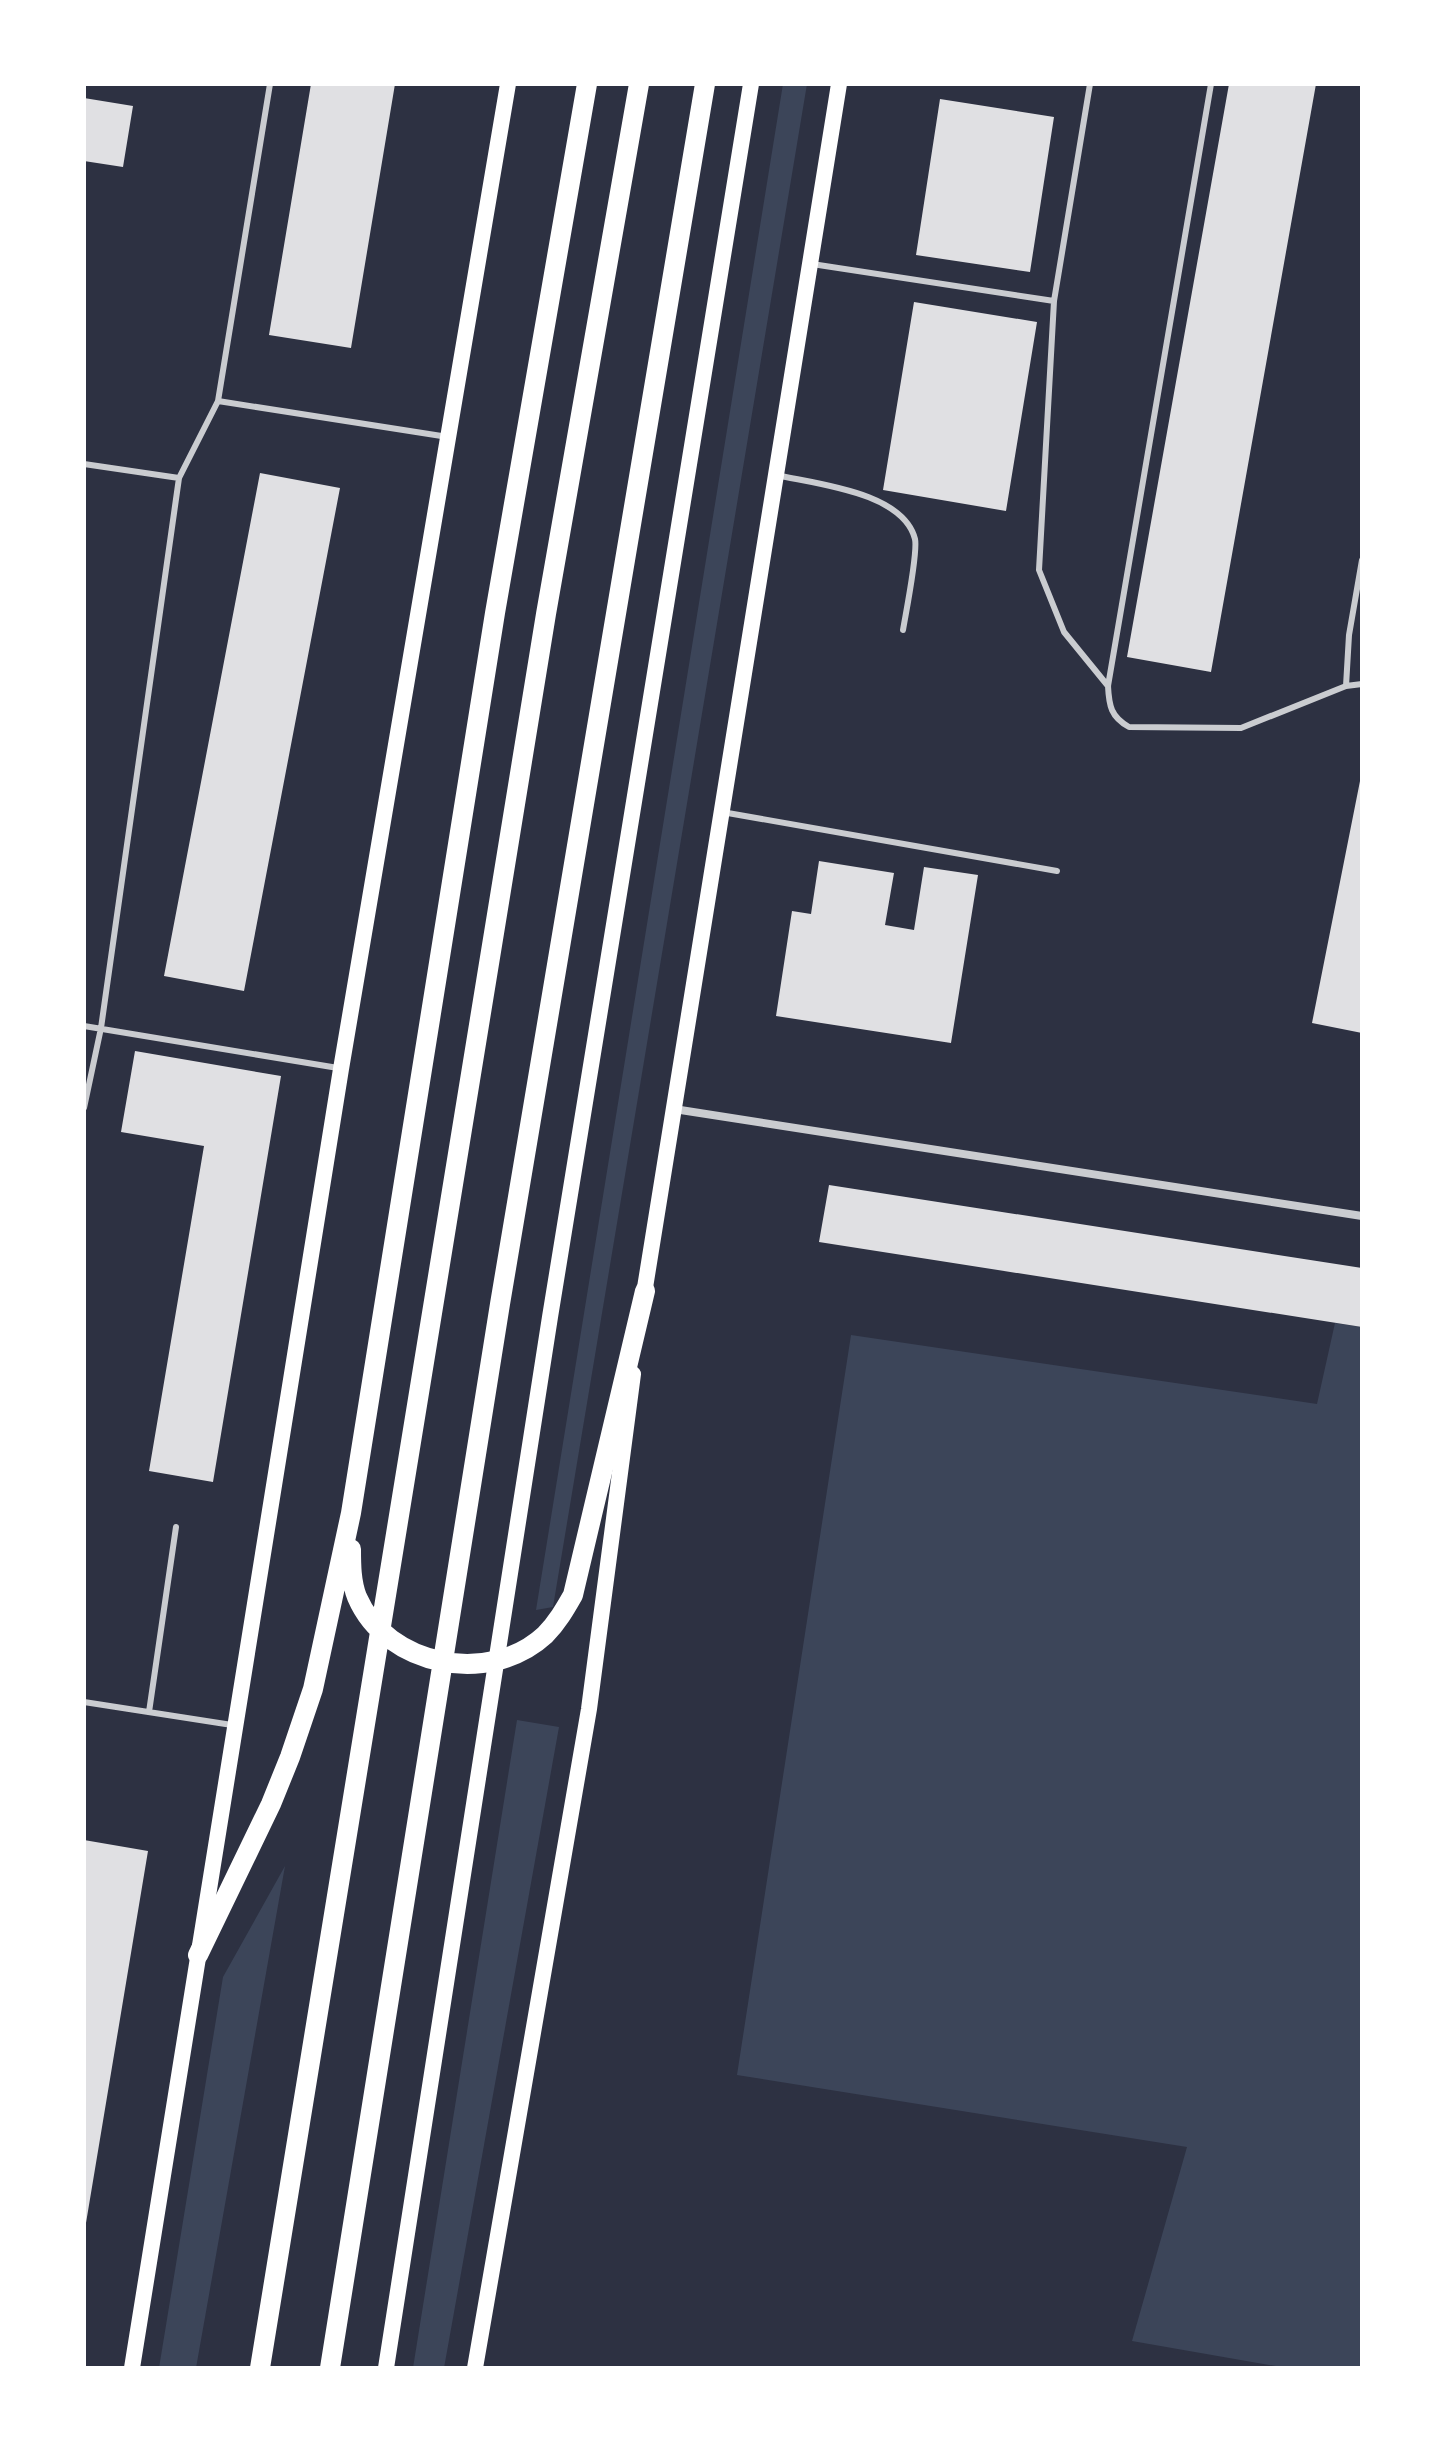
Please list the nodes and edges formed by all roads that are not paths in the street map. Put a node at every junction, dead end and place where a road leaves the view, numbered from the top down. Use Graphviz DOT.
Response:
graph roads {
  1 [pos="270,84"];
  2 [pos="508,84"];
  3 [pos="587,84"];
  4 [pos="639,84"];
  5 [pos="705,84"];
  6 [pos="751,84"];
  7 [pos="839,84"];
  8 [pos="1090,84"];
  9 [pos="1211,84"];
  10 [pos="810,264"];
  11 [pos="1054,301"];
  12 [pos="218,401"];
  13 [pos="448,437"];
  14 [pos="84,464"];
  15 [pos="776,475"];
  16 [pos="179,478"];
  17 [pos="1362,560"];
  18 [pos="903,630"];
  19 [pos="1362,684"];
  20 [pos="1108,686"];
  21 [pos="1346,686"];
  22 [pos="722,812"];
  23 [pos="1057,871"];
  24 [pos="84,1026"];
  25 [pos="101,1028"];
  26 [pos="341,1069"];
  27 [pos="84,1108"];
  28 [pos="674,1109"];
  29 [pos="1362,1216"];
  30 [pos="645,1291"];
  31 [pos="351,1513"];
  32 [pos="176,1527"];
  33 [pos="84,1702"];
  34 [pos="149,1712"];
  35 [pos="236,1726"];
  36 [pos="198,1955"];
  37 [pos="132,2368"];
  38 [pos="260,2368"];
  39 [pos="330,2368"];
  40 [pos="386,2368"];
  41 [pos="475,2368"];
  1 -- 12 [label="lane"];
  2 -- 13 [label="main road"];
  3 -- 31 [label="main road"];
  4 -- 38 [label="main road"];
  5 -- 39 [label="main road"];
  6 -- 40 [label="main road"];
  7 -- 10 [label="main road"];
  8 -- 11 [label="lane"];
  9 -- 20 [label="lane"];
  10 -- 11 [label="lane"];
  10 -- 15 [label="main road"];
  11 -- 20 [label="lane"];
  12 -- 13 [label="lane"];
  12 -- 16 [label="lane"];
  13 -- 26 [label="main road"];
  14 -- 16 [label="lane"];
  15 -- 18 [label="lane"];
  15 -- 22 [label="main road"];
  16 -- 25 [label="lane"];
  17 -- 21 [label="lane"];
  19 -- 21 [label="lane"];
  20 -- 21 [label="lane"];
  22 -- 23 [label="lane"];
  22 -- 28 [label="main road"];
  24 -- 25 [label="lane"];
  25 -- 26 [label="lane"];
  25 -- 27 [label="lane"];
  26 -- 35 [label="main road"];
  28 -- 29 [label="street"];
  28 -- 30 [label="main road"];
  30 -- 31 [label="main road"];
  30 -- 41 [label="main road"];
  31 -- 36 [label="main road"];
  32 -- 34 [label="lane"];
  33 -- 34 [label="lane"];
  34 -- 35 [label="lane"];
  35 -- 36 [label="main road"];
  36 -- 37 [label="main road"];
}
